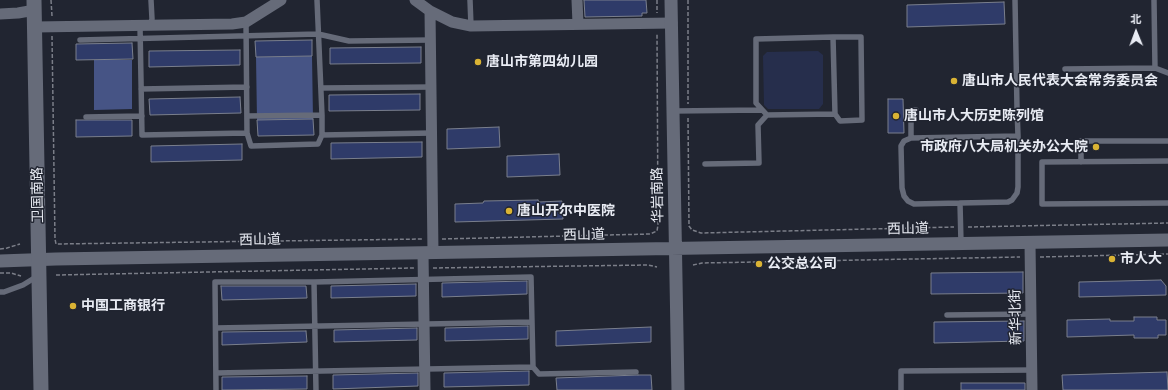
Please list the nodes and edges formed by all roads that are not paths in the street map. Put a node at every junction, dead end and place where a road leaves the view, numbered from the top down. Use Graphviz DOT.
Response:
graph roads {
  1 [pos="148,0"];
  2 [pos="151,0"];
  3 [pos="282,0"];
  4 [pos="317,0"];
  5 [pos="415,0"];
  6 [pos="470,0"];
  7 [pos="577,0"];
  8 [pos="671,0"];
  9 [pos="1015,0"];
  10 [pos="1154,0"];
  11 [pos="34,5"];
  12 [pos="0,7"];
  13 [pos="430,11"];
  14 [pos="0,14"];
  15 [pos="246,22"];
  16 [pos="672,23"];
  17 [pos="578,24"];
  18 [pos="145,26"];
  19 [pos="471,26"];
  20 [pos="35,27"];
  21 [pos="318,34"];
  22 [pos="245,36"];
  23 [pos="833,37"];
  24 [pos="140,39"];
  25 [pos="80,40"];
  26 [pos="430,40"];
  27 [pos="1155,68"];
  28 [pos="1065,69"];
  29 [pos="1168,73"];
  30 [pos="247,87"];
  31 [pos="431,87"];
  32 [pos="321,88"];
  33 [pos="141,89"];
  34 [pos="916,110"];
  35 [pos="672,111"];
  36 [pos="765,112"];
  37 [pos="835,114"];
  38 [pos="322,115"];
  39 [pos="142,116"];
  40 [pos="248,116"];
  41 [pos="86,117"];
  42 [pos="247,133"];
  43 [pos="432,133"];
  44 [pos="322,135"];
  45 [pos="1018,136"];
  46 [pos="911,138"];
  47 [pos="1168,141"];
  48 [pos="1168,161"];
  49 [pos="1081,162"];
  50 [pos="705,164"];
  51 [pos="960,203"];
  52 [pos="1168,203"];
  53 [pos="1168,240"];
  54 [pos="1030,243"];
  55 [pos="961,244"];
  56 [pos="675,249"];
  57 [pos="428,253"];
  58 [pos="39,260"];
  59 [pos="0,261"];
  60 [pos="40,275"];
  61 [pos="423,280"];
  62 [pos="314,282"];
  63 [pos="0,292"];
  64 [pos="1031,314"];
  65 [pos="947,315"];
  66 [pos="532,322"];
  67 [pos="424,324"];
  68 [pos="315,326"];
  69 [pos="216,328"];
  70 [pos="532,367"];
  71 [pos="425,369"];
  72 [pos="1032,370"];
  73 [pos="316,371"];
  74 [pos="216,372"];
  75 [pos="636,372"];
  76 [pos="41,390"];
  77 [pos="216,390"];
  78 [pos="316,390"];
  79 [pos="425,390"];
  80 [pos="678,390"];
  81 [pos="901,390"];
  82 [pos="1032,390"];
  1 -- 18 [label="lane"];
  2 -- 18 [label="lane"];
  3 -- 15 [label="street"];
  4 -- 21 [label="lane"];
  5 -- 13 [label="street"];
  6 -- 19 [label="lane"];
  7 -- 17 [label="street"];
  8 -- 16 [label="street, 华岩南路"];
  9 -- 45 [label="lane"];
  10 -- 27 [label="lane"];
  11 -- 12 [label="street"];
  11 -- 14 [label="street"];
  11 -- 20 [label="main road, 卫国南路"];
  13 -- 19 [label="street"];
  13 -- 26 [label="street"];
  15 -- 18 [label="street"];
  15 -- 22 [label="lane"];
  16 -- 17 [label="street"];
  16 -- 35 [label="street, 华岩南路"];
  17 -- 19 [label="street"];
  18 -- 20 [label="street"];
  18 -- 24 [label="lane"];
  20 -- 58 [label="main road, 卫国南路"];
  21 -- 22 [label="lane"];
  21 -- 26 [label="lane"];
  21 -- 32 [label="lane"];
  22 -- 24 [label="lane"];
  22 -- 30 [label="lane"];
  23 -- 36 [label="lane"];
  23 -- 37 [label="lane"];
  23 -- 37 [label="lane"];
  24 -- 25 [label="lane"];
  24 -- 33 [label="lane"];
  26 -- 31 [label="street"];
  27 -- 28 [label="lane"];
  27 -- 29 [label="lane"];
  30 -- 33 [label="lane"];
  30 -- 40 [label="lane"];
  31 -- 32 [label="lane"];
  31 -- 43 [label="street"];
  32 -- 38 [label="lane"];
  33 -- 39 [label="lane"];
  34 -- 46 [label="lane"];
  35 -- 36 [label="lane"];
  35 -- 56 [label="street, 华岩南路"];
  36 -- 37 [label="lane"];
  36 -- 50 [label="lane"];
  38 -- 40 [label="lane"];
  38 -- 44 [label="lane"];
  39 -- 41 [label="lane"];
  39 -- 42 [label="lane"];
  40 -- 42 [label="lane"];
  42 -- 44 [label="lane"];
  43 -- 44 [label="lane"];
  43 -- 57 [label="street"];
  45 -- 46 [label="lane"];
  45 -- 51 [label="lane"];
  46 -- 51 [label="lane"];
  47 -- 49 [label="lane"];
  48 -- 49 [label="lane"];
  49 -- 52 [label="lane"];
  51 -- 55 [label="lane"];
  53 -- 54 [label="street, 西山道"];
  54 -- 55 [label="street, 西山道"];
  54 -- 64 [label="street, 新华北街"];
  55 -- 56 [label="street, 西山道"];
  56 -- 57 [label="street, 西山道"];
  56 -- 80 [label="street, 华岩南路"];
  57 -- 58 [label="street, 西山道"];
  57 -- 61 [label="street"];
  58 -- 59 [label="street, 西山道"];
  58 -- 60 [label="main road, 卫国南路"];
  60 -- 63 [label="lane"];
  60 -- 76 [label="main road, 卫国南路"];
  61 -- 62 [label="lane"];
  61 -- 66 [label="lane"];
  61 -- 67 [label="street"];
  62 -- 68 [label="lane"];
  62 -- 69 [label="lane"];
  64 -- 65 [label="lane"];
  64 -- 72 [label="street, 新华北街"];
  66 -- 67 [label="lane"];
  66 -- 70 [label="lane"];
  67 -- 68 [label="lane"];
  67 -- 71 [label="street"];
  68 -- 69 [label="lane"];
  68 -- 73 [label="lane"];
  69 -- 74 [label="lane"];
  70 -- 71 [label="lane"];
  70 -- 75 [label="lane"];
  71 -- 73 [label="lane"];
  71 -- 79 [label="street"];
  72 -- 81 [label="lane"];
  72 -- 82 [label="street, 新华北街"];
  73 -- 74 [label="lane"];
  73 -- 78 [label="lane"];
  74 -- 77 [label="lane"];
}
